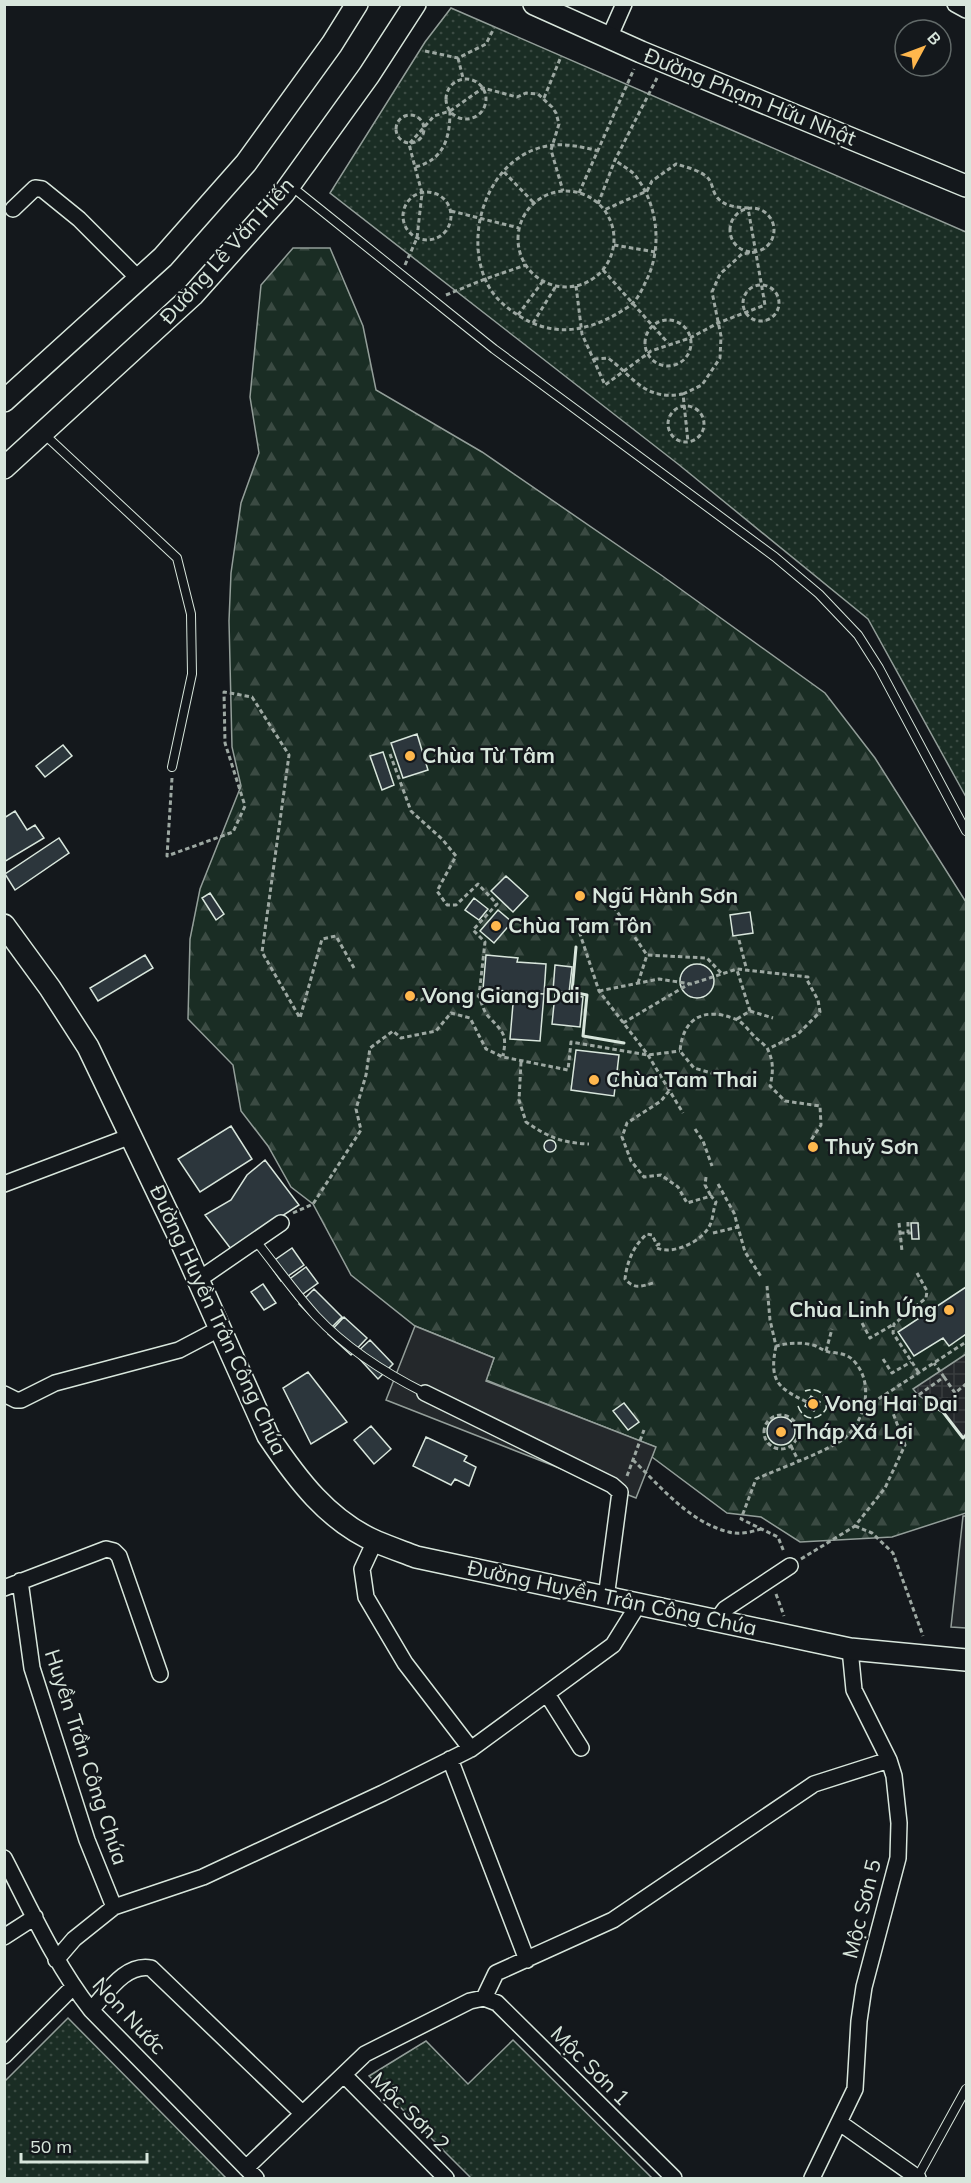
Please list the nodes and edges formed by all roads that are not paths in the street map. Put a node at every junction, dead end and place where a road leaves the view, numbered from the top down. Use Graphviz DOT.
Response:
graph roads {
  1 [pos="357,4"];
  2 [pos="415,4"];
  3 [pos="534,4"];
  4 [pos="624,4"];
  5 [pos="955,4"];
  6 [pos="966,10"];
  7 [pos="609,38"];
  8 [pos="290,185"];
  9 [pos="966,186"];
  10 [pos="13,209"];
  11 [pos="139,279"];
  12 [pos="4,402"];
  13 [pos="43,433"];
  14 [pos="4,468"];
  15 [pos="172,767"];
  16 [pos="966,831"];
  17 [pos="4,925"];
  18 [pos="131,1136"];
  19 [pos="4,1184"];
  20 [pos="280,1223"];
  21 [pos="256,1241"];
  22 [pos="198,1280"];
  23 [pos="219,1329"];
  24 [pos="425,1393"];
  25 [pos="4,1394"];
  26 [pos="375,1541"];
  27 [pos="790,1566"];
  28 [pos="20,1581"];
  29 [pos="4,1588"];
  30 [pos="606,1598"];
  31 [pos="638,1605"];
  32 [pos="716,1621"];
  33 [pos="850,1649"];
  34 [pos="966,1660"];
  35 [pos="160,1674"];
  36 [pos="547,1694"];
  37 [pos="581,1748"];
  38 [pos="471,1749"];
  39 [pos="450,1760"];
  40 [pos="889,1760"];
  41 [pos="4,1858"];
  42 [pos="114,1907"];
  43 [pos="35,1917"];
  44 [pos="4,1937"];
  45 [pos="56,1960"];
  46 [pos="527,1960"];
  47 [pos="73,1988"];
  48 [pos="477,1999"];
  49 [pos="91,2010"];
  50 [pos="4,2056"];
  51 [pos="344,2074"];
  52 [pos="966,2089"];
  53 [pos="302,2113"];
  54 [pos="840,2123"];
  55 [pos="251,2173"];
  56 [pos="446,2178"];
  57 [pos="674,2178"];
  58 [pos="812,2178"];
  59 [pos="918,2178"];
  1 -- 11 [label="street, Đường Lê Văn Hiến"];
  2 -- 8 [label="street, Đường Lê Văn Hiến"];
  3 -- 7 [label="street, Đường Phạm Hữu Nhật"];
  4 -- 7 [label="street"];
  5 -- 6 [label="street"];
  7 -- 9 [label="street, Đường Phạm Hữu Nhật"];
  8 -- 13 [label="street, Đường Lê Văn Hiến"];
  8 -- 16 [label="lane"];
  10 -- 11 [label="street"];
  11 -- 12 [label="street, Đường Lê Văn Hiến"];
  13 -- 14 [label="street, Đường Lê Văn Hiến"];
  13 -- 15 [label="lane"];
  17 -- 18 [label="street, Đường Huyền Trân Công Chúa"];
  18 -- 19 [label="street"];
  18 -- 22 [label="street, Đường Huyền Trân Công Chúa"];
  20 -- 21 [label="street"];
  21 -- 22 [label="street"];
  21 -- 24 [label="lane"];
  22 -- 23 [label="street, Đường Huyền Trân Công Chúa"];
  23 -- 25 [label="street"];
  23 -- 26 [label="street, Đường Huyền Trân Công Chúa"];
  24 -- 30 [label="street"];
  26 -- 30 [label="street, Đường Huyền Trân Công Chúa"];
  26 -- 38 [label="street"];
  27 -- 32 [label="street"];
  28 -- 29 [label="street"];
  28 -- 35 [label="street"];
  28 -- 42 [label="street, Huyền Trần Công Chúa"];
  30 -- 31 [label="street, Đường Huyền Trân Công Chúa"];
  31 -- 32 [label="street, Đường Huyền Trân Công Chúa"];
  31 -- 36 [label="street"];
  32 -- 33 [label="street, Đường Huyền Trân Công Chúa"];
  33 -- 34 [label="street, Đường Huyền Trân Công Chúa"];
  33 -- 40 [label="street, Mộc Sơn 5"];
  36 -- 37 [label="street"];
  36 -- 38 [label="street"];
  38 -- 39 [label="street"];
  39 -- 42 [label="street"];
  39 -- 46 [label="street"];
  40 -- 46 [label="street"];
  40 -- 54 [label="street, Mộc Sơn 5"];
  41 -- 43 [label="street, Non Nước"];
  42 -- 45 [label="street"];
  43 -- 44 [label="street"];
  43 -- 45 [label="street, Non Nước"];
  45 -- 47 [label="street, Non Nước"];
  46 -- 48 [label="street"];
  47 -- 49 [label="street, Non Nước"];
  47 -- 50 [label="street"];
  48 -- 51 [label="street"];
  48 -- 57 [label="street, Mộc Sơn 1"];
  49 -- 53 [label="street"];
  49 -- 55 [label="street, Non Nước"];
  51 -- 53 [label="street"];
  51 -- 56 [label="street, Mộc Sơn 2"];
  52 -- 59 [label="lane"];
  53 -- 55 [label="street"];
  54 -- 58 [label="street, Mộc Sơn 5"];
  54 -- 59 [label="street"];
}
